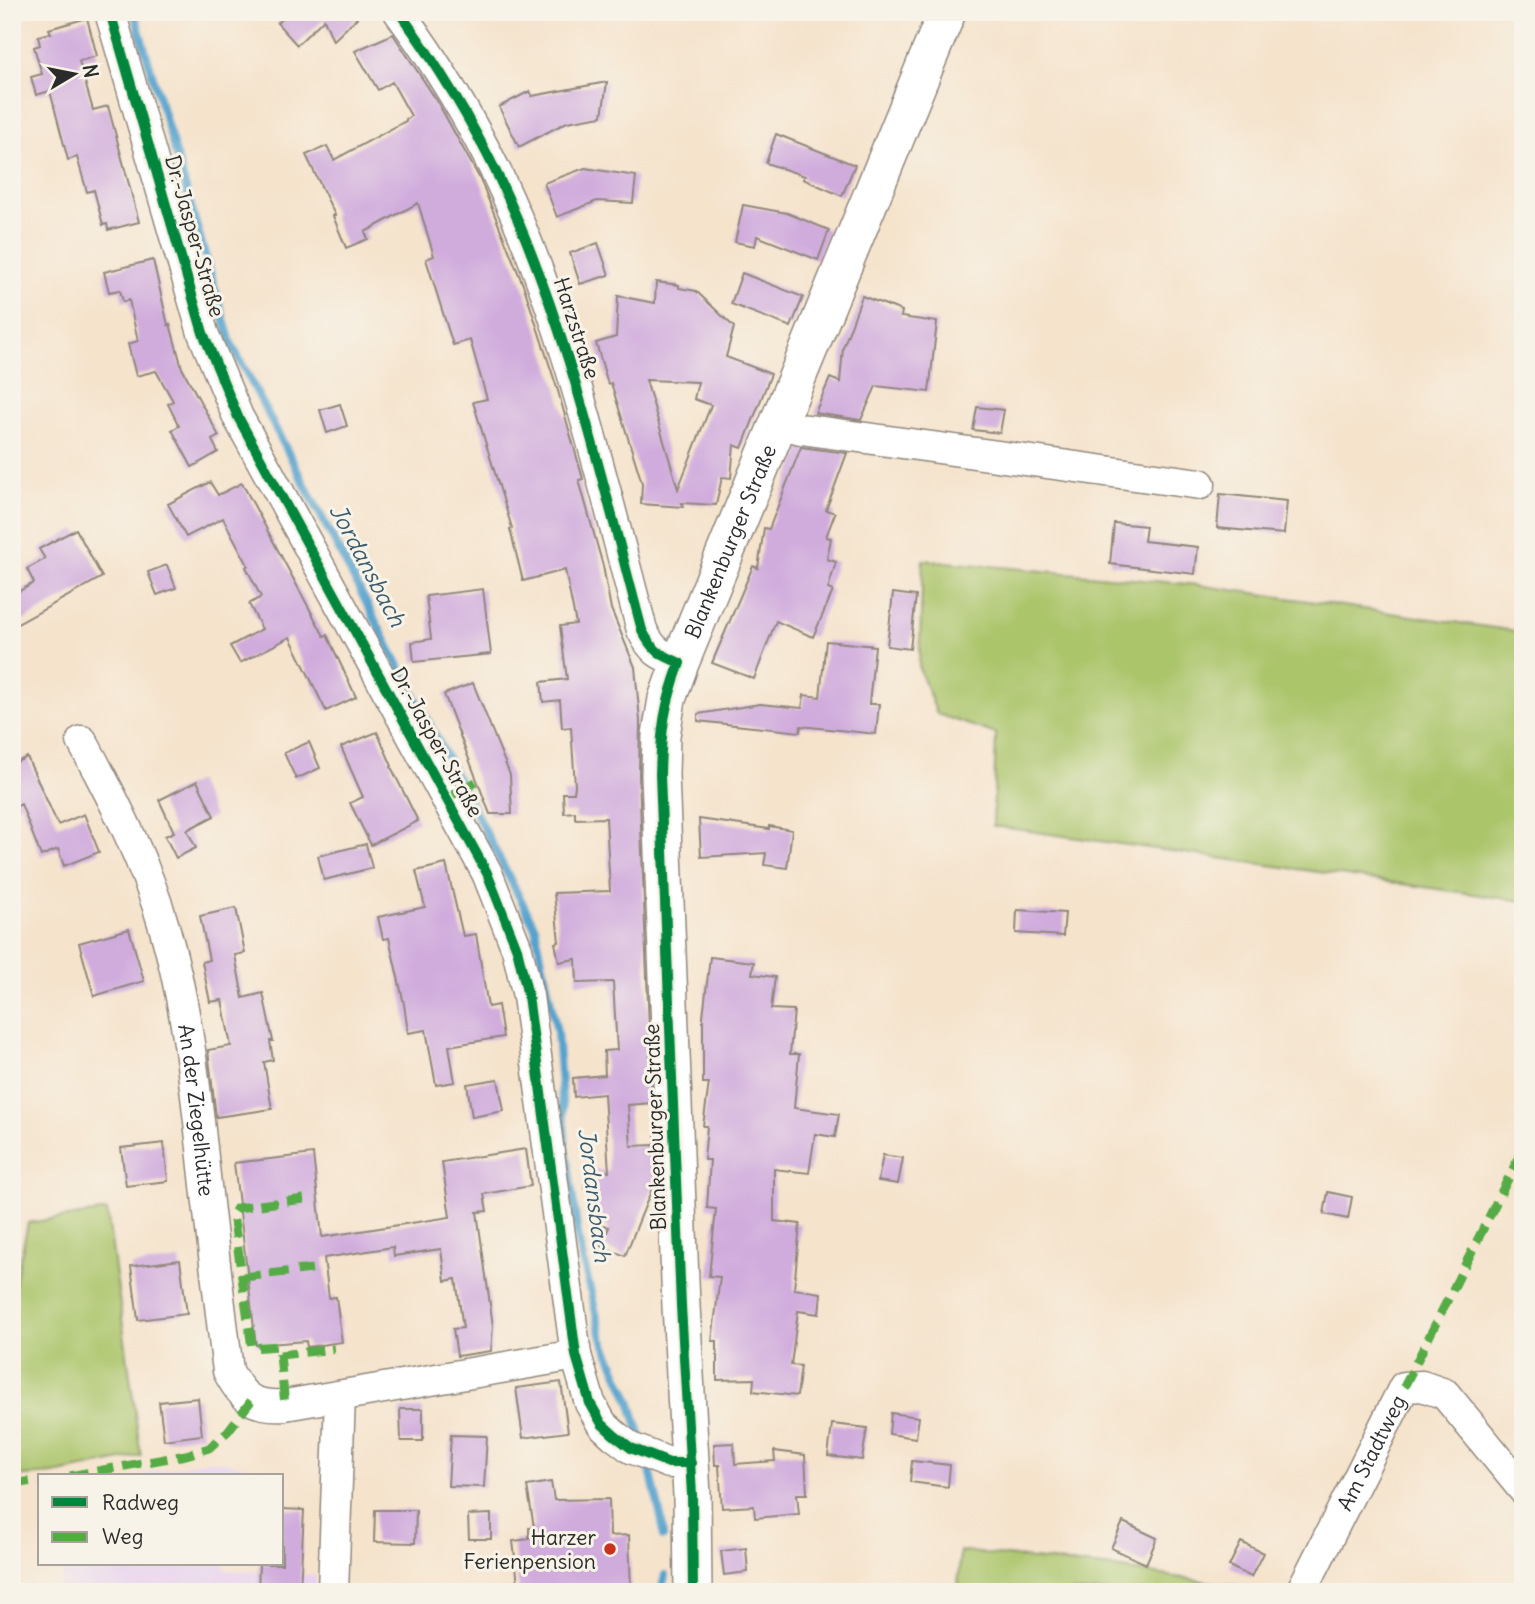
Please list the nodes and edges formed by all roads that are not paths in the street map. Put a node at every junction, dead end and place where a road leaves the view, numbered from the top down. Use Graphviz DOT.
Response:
graph roads {
  1 [pos="110,12"];
  2 [pos="399,12"];
  3 [pos="947,12"];
  4 [pos="779,423"];
  5 [pos="1200,484"];
  6 [pos="680,663"];
  7 [pos="82,741"];
  8 [pos="576,1355"];
  9 [pos="340,1396"];
  10 [pos="680,1463"];
  11 [pos="1523,1489"];
  12 [pos="333,1592"];
  13 [pos="693,1592"];
  14 [pos="1301,1592"];
  1 -- 8 [label="street, Dr.-Jasper-Straße"];
  2 -- 6 [label="street, Harzstraße"];
  3 -- 4 [label="main road, Blankenburger Straße"];
  4 -- 5 [label="street"];
  4 -- 6 [label="main road, Blankenburger Straße"];
  6 -- 10 [label="main road, Blankenburger Straße"];
  7 -- 9 [label="street, An der Ziegelhütte"];
  8 -- 9 [label="street, An der Ziegelhütte"];
  8 -- 10 [label="street, Dr.-Jasper-Straße"];
  9 -- 12 [label="street"];
  10 -- 13 [label="main road, Blankenburger Straße"];
  11 -- 14 [label="street, Am Stadtweg"];
}
